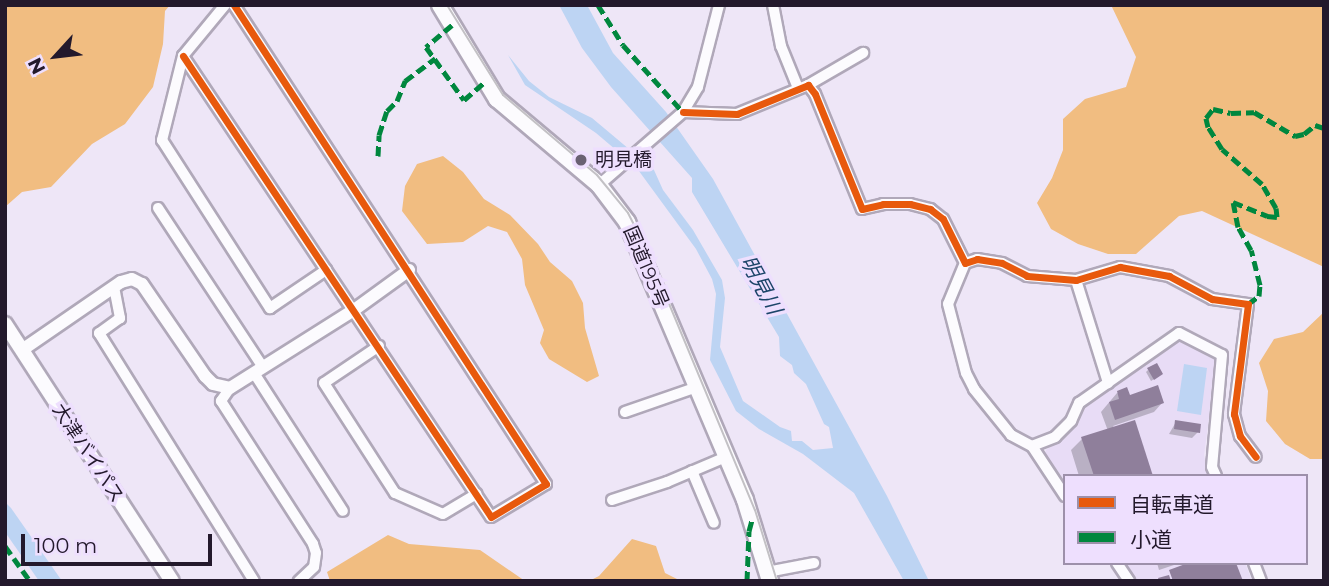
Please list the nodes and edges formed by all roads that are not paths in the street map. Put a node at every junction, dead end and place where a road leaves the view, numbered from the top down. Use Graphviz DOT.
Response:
graph roads {
  1 [pos="226,5"];
  2 [pos="234,5"];
  3 [pos="440,5"];
  4 [pos="719,5"];
  5 [pos="773,5"];
  6 [pos="863,53"];
  7 [pos="183,56"];
  8 [pos="803,87"];
  9 [pos="679,115"];
  10 [pos="599,185"];
  11 [pos="158,208"];
  12 [pos="965,263"];
  13 [pos="326,270"];
  14 [pos="409,270"];
  15 [pos="1076,281"];
  16 [pos="114,287"];
  17 [pos="354,310"];
  18 [pos="5,324"];
  19 [pos="379,346"];
  20 [pos="22,350"];
  21 [pos="258,370"];
  22 [pos="1108,383"];
  23 [pos="697,387"];
  24 [pos="230,388"];
  25 [pos="625,412"];
  26 [pos="1032,446"];
  27 [pos="726,457"];
  28 [pos="1256,457"];
  29 [pos="692,471"];
  30 [pos="1215,474"];
  31 [pos="1063,493"];
  32 [pos="476,494"];
  33 [pos="612,500"];
  34 [pos="342,511"];
  35 [pos="714,523"];
  36 [pos="814,563"];
  37 [pos="1119,565"];
  38 [pos="769,576"];
  39 [pos="172,581"];
  40 [pos="254,581"];
  41 [pos="299,581"];
  42 [pos="1129,581"];
  1 -- 7 [label="street"];
  2 -- 14 [label="street"];
  3 -- 10 [label="highway, 国道195号"];
  4 -- 9 [label="street"];
  5 -- 8 [label="street"];
  6 -- 8 [label="street"];
  7 -- 13 [label="street"];
  7 -- 13 [label="street"];
  8 -- 9 [label="street"];
  8 -- 12 [label="street"];
  9 -- 10 [label="street"];
  10 -- 23 [label="highway, 国道195号"];
  11 -- 21 [label="street"];
  12 -- 15 [label="street"];
  12 -- 26 [label="street"];
  13 -- 17 [label="street"];
  14 -- 17 [label="street"];
  14 -- 32 [label="street"];
  15 -- 22 [label="street"];
  15 -- 28 [label="street"];
  16 -- 20 [label="street"];
  16 -- 24 [label="street"];
  16 -- 40 [label="street"];
  17 -- 19 [label="street"];
  17 -- 21 [label="street"];
  18 -- 20 [label="main road, 大津バイパス"];
  19 -- 32 [label="street"];
  19 -- 32 [label="street"];
  20 -- 39 [label="main road, 大津バイパス"];
  21 -- 24 [label="street"];
  21 -- 34 [label="street"];
  22 -- 26 [label="street"];
  22 -- 30 [label="street"];
  23 -- 25 [label="street"];
  23 -- 27 [label="highway, 国道195号"];
  24 -- 41 [label="street"];
  26 -- 31 [label="street"];
  27 -- 29 [label="street"];
  27 -- 38 [label="highway, 国道195号"];
  29 -- 33 [label="street"];
  29 -- 35 [label="street"];
  36 -- 38 [label="street"];
  37 -- 42 [label="street"];
}
